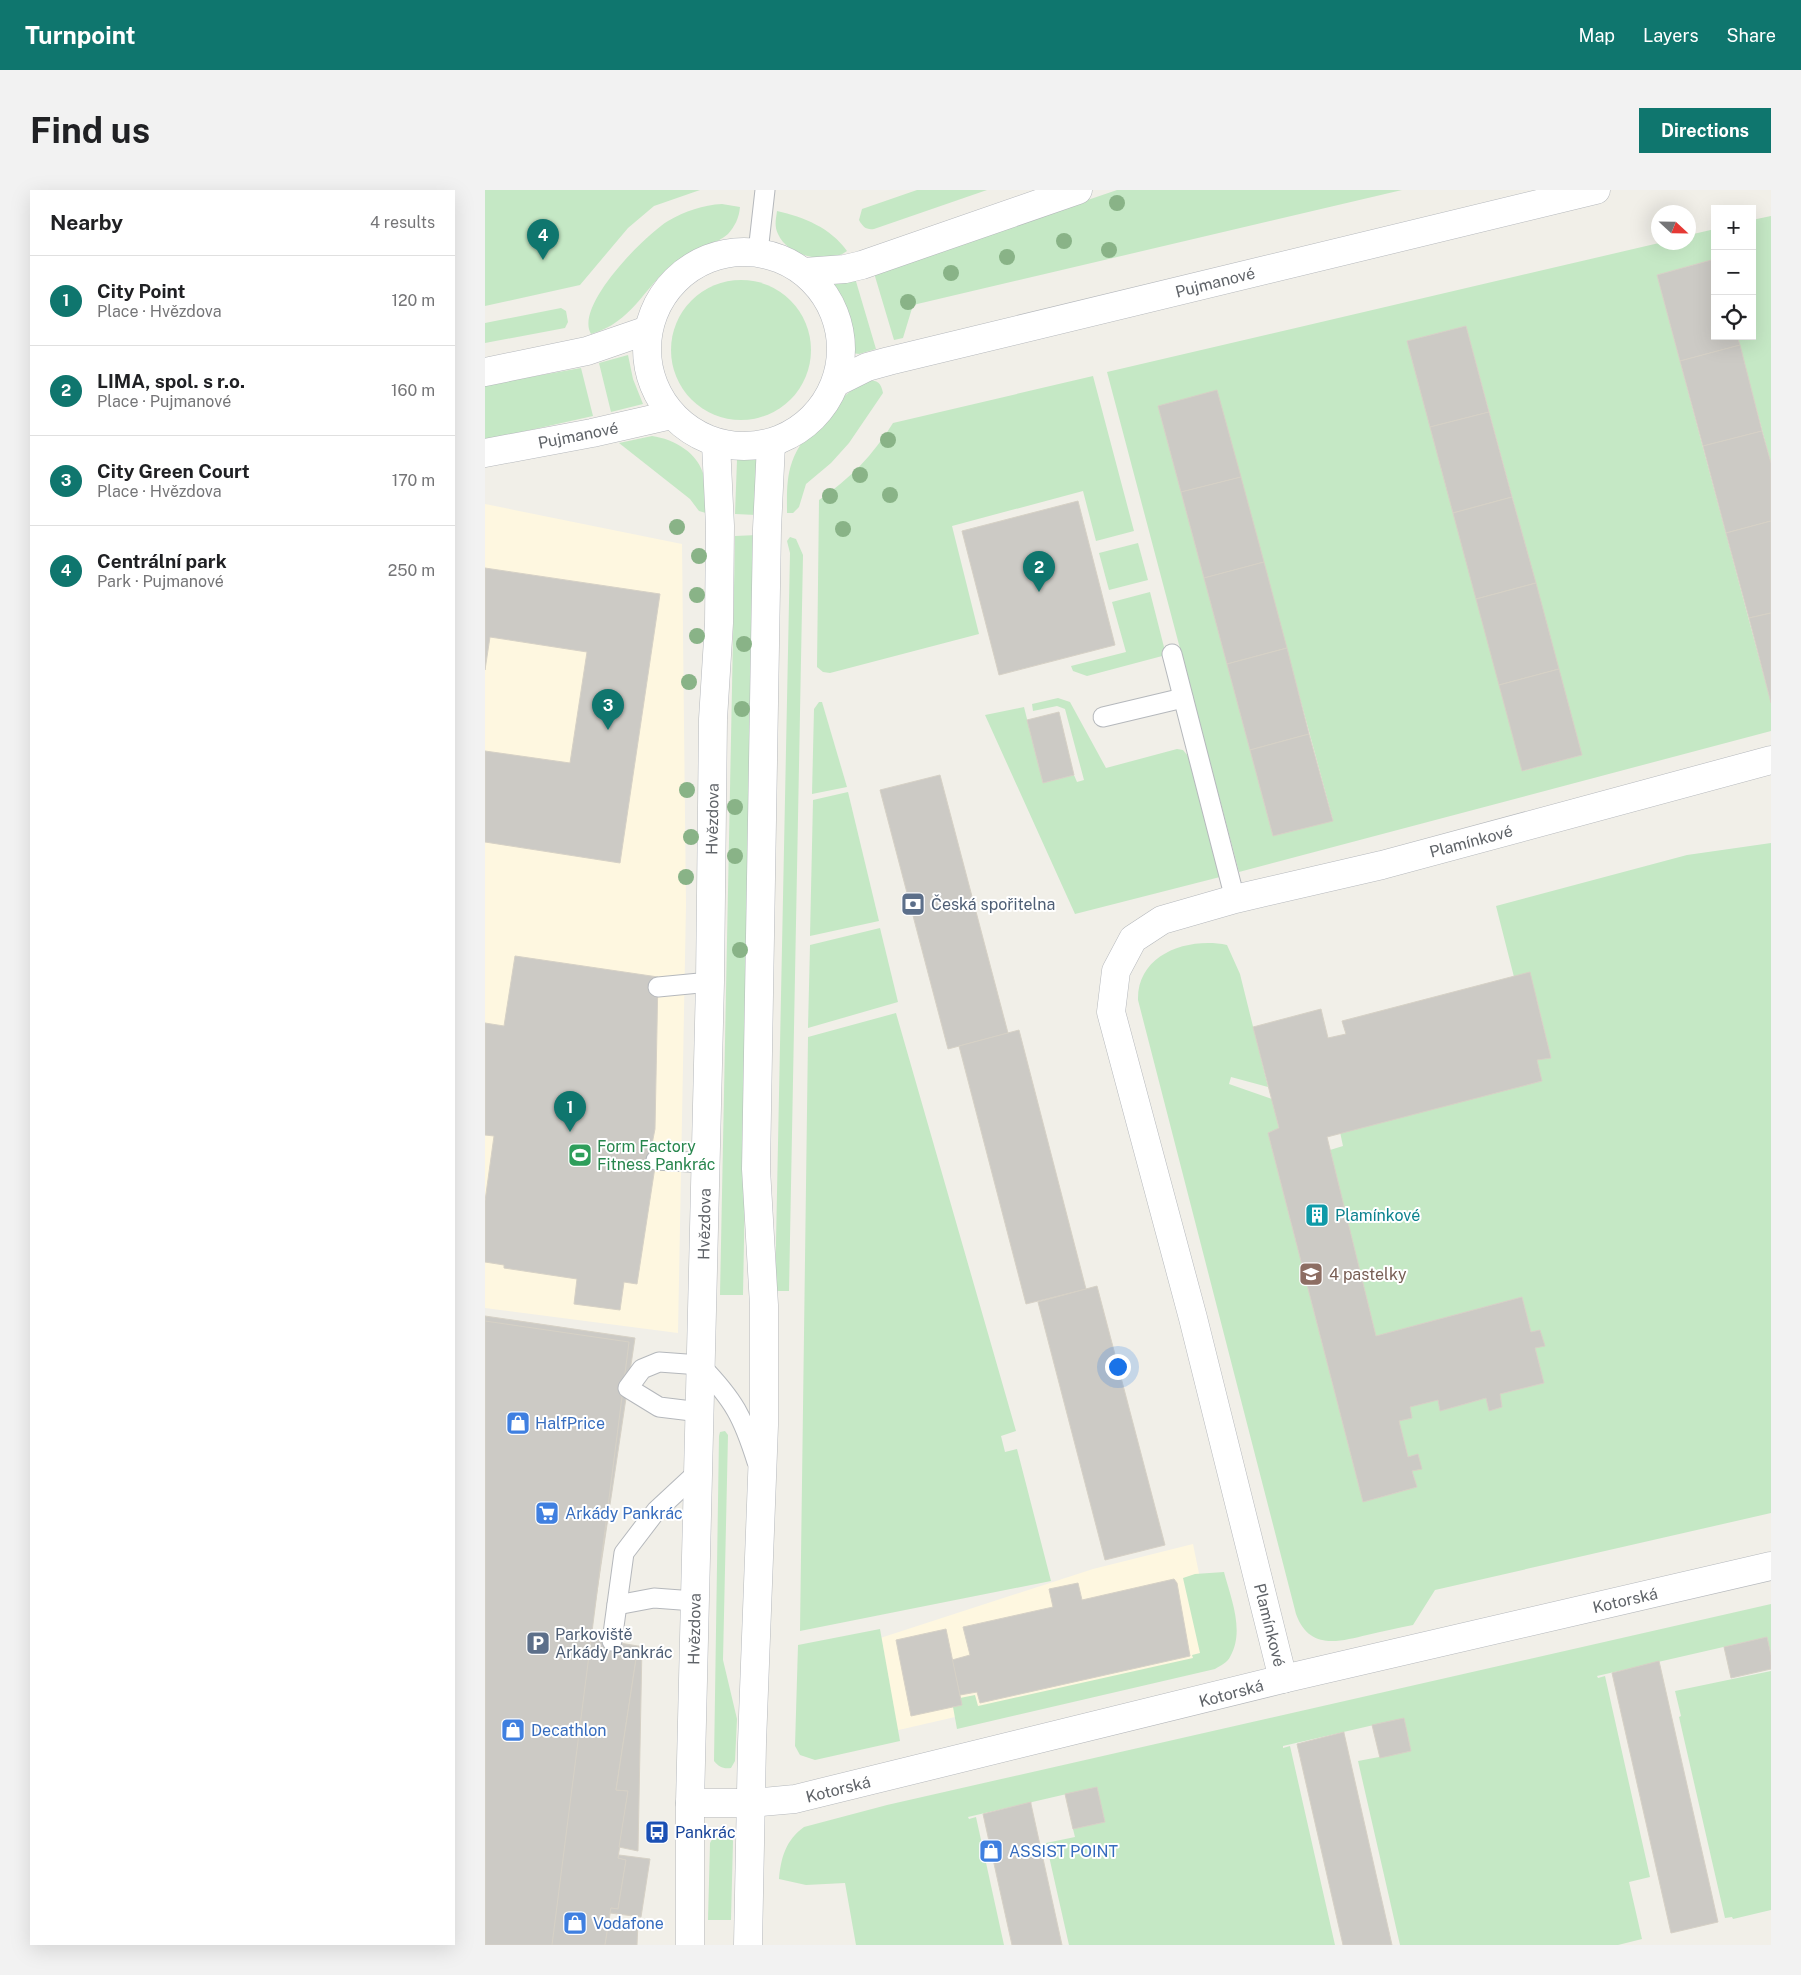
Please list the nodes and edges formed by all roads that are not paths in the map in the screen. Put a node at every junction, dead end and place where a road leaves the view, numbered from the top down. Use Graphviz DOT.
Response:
graph roads {
  1 [pos="765,190"];
  2 [pos="1078,190"];
  3 [pos="1596,190"];
  4 [pos="758,252"];
  5 [pos="804,272"];
  6 [pos="648,330"];
  7 [pos="485,372"];
  8 [pos="837,382"];
  9 [pos="671,415"];
  10 [pos="716,444"];
  11 [pos="771,444"];
  12 [pos="485,453"];
  13 [pos="1172,654"];
  14 [pos="1183,698"];
  15 [pos="1103,718"];
  16 [pos="1771,760"];
  17 [pos="1235,899"];
  18 [pos="710,982"];
  19 [pos="658,986"];
  20 [pos="656,1160"];
  21 [pos="705,1163"];
  22 [pos="700,1366"];
  23 [pos="700,1412"];
  24 [pos="698,1472"];
  25 [pos="762,1478"];
  26 [pos="1771,1566"];
  27 [pos="695,1601"];
  28 [pos="617,1605"];
  29 [pos="612,1641"];
  30 [pos="1283,1679"];
  31 [pos="690,1803"];
  32 [pos="750,1803"];
  33 [pos="690,1945"];
  34 [pos="748,1945"];
  1 -- 4 [label="lane"];
  2 -- 5 [label="street"];
  3 -- 8 [label="street, Pujmanové"];
  4 -- 5 [label="street"];
  4 -- 6 [label="street"];
  5 -- 8 [label="street"];
  6 -- 7 [label="street"];
  6 -- 9 [label="street"];
  8 -- 11 [label="street"];
  9 -- 10 [label="street"];
  9 -- 12 [label="street, Pujmanové"];
  10 -- 11 [label="street"];
  10 -- 18 [label="street, Hvězdova"];
  11 -- 25 [label="street"];
  13 -- 14 [label="lane"];
  14 -- 15 [label="lane"];
  14 -- 17 [label="lane"];
  16 -- 17 [label="street, Plamínkové"];
  17 -- 30 [label="street, Plamínkové"];
  18 -- 19 [label="lane"];
  18 -- 21 [label="street, Hvězdova"];
  20 -- 21 [label="lane"];
  21 -- 22 [label="street, Hvězdova"];
  22 -- 23 [label="street, Hvězdova"];
  22 -- 23 [label="lane"];
  22 -- 25 [label="lane"];
  23 -- 24 [label="street, Hvězdova"];
  24 -- 27 [label="street, Hvězdova"];
  24 -- 28 [label="lane"];
  25 -- 32 [label="street"];
  26 -- 30 [label="street, Kotorská"];
  27 -- 28 [label="lane"];
  27 -- 31 [label="street, Hvězdova"];
  28 -- 29 [label="lane"];
  30 -- 32 [label="street, Kotorská"];
  31 -- 32 [label="street, Kotorská"];
  31 -- 33 [label="street, Hvězdova"];
  32 -- 34 [label="street"];
}
